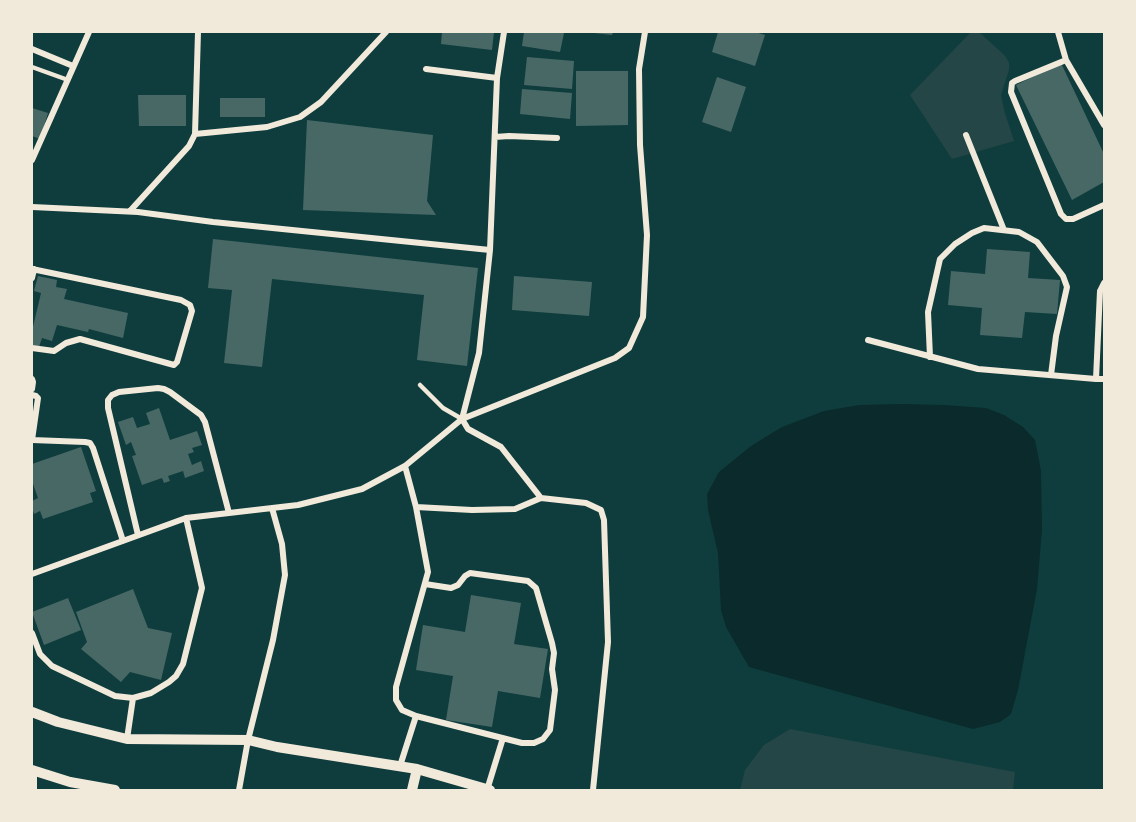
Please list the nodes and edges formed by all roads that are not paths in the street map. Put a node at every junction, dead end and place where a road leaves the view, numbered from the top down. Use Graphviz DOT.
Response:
graph roads {
  1 [pos="89,32"];
  2 [pos="198,32"];
  3 [pos="386,32"];
  4 [pos="504,32"];
  5 [pos="645,32"];
  6 [pos="1058,32"];
  7 [pos="32,49"];
  8 [pos="1066,60"];
  9 [pos="73,66"];
  10 [pos="32,67"];
  11 [pos="426,69"];
  12 [pos="497,78"];
  13 [pos="68,80"];
  14 [pos="1104,125"];
  15 [pos="195,134"];
  16 [pos="966,135"];
  17 [pos="495,137"];
  18 [pos="557,138"];
  19 [pos="32,160"];
  20 [pos="1104,205"];
  21 [pos="32,207"];
  22 [pos="130,211"];
  23 [pos="1004,230"];
  24 [pos="490,250"];
  25 [pos="33,269"];
  26 [pos="32,278"];
  27 [pos="1104,283"];
  28 [pos="868,340"];
  29 [pos="32,348"];
  30 [pos="930,357"];
  31 [pos="1051,375"];
  32 [pos="32,379"];
  33 [pos="1096,379"];
  34 [pos="1104,379"];
  35 [pos="420,385"];
  36 [pos="32,389"];
  37 [pos="32,394"];
  38 [pos="462,419"];
  39 [pos="32,440"];
  40 [pos="405,466"];
  41 [pos="541,498"];
  42 [pos="416,507"];
  43 [pos="272,508"];
  44 [pos="229,513"];
  45 [pos="186,518"];
  46 [pos="138,535"];
  47 [pos="123,541"];
  48 [pos="32,574"];
  49 [pos="425,584"];
  50 [pos="32,633"];
  51 [pos="133,698"];
  52 [pos="32,712"];
  53 [pos="416,716"];
  54 [pos="503,738"];
  55 [pos="127,739"];
  56 [pos="248,740"];
  57 [pos="400,766"];
  58 [pos="417,769"];
  59 [pos="33,771"];
  60 [pos="34,790"];
  61 [pos="115,790"];
  62 [pos="239,790"];
  63 [pos="412,790"];
  64 [pos="489,790"];
  65 [pos="593,790"];
  1 -- 9 [label="street"];
  2 -- 15 [label="street"];
  3 -- 15 [label="street"];
  4 -- 12 [label="street"];
  5 -- 38 [label="street"];
  6 -- 8 [label="street"];
  7 -- 9 [label="street"];
  8 -- 14 [label="street"];
  8 -- 20 [label="street"];
  9 -- 13 [label="street"];
  10 -- 13 [label="lane"];
  11 -- 12 [label="street"];
  12 -- 17 [label="street"];
  13 -- 19 [label="street"];
  15 -- 22 [label="street"];
  16 -- 23 [label="street"];
  17 -- 18 [label="street"];
  17 -- 24 [label="street"];
  21 -- 22 [label="street"];
  22 -- 24 [label="street"];
  23 -- 30 [label="street"];
  23 -- 31 [label="street"];
  24 -- 38 [label="street"];
  25 -- 26 [label="street"];
  25 -- 29 [label="street"];
  27 -- 33 [label="street"];
  28 -- 30 [label="street"];
  30 -- 31 [label="street"];
  31 -- 33 [label="street"];
  32 -- 36 [label="street"];
  33 -- 34 [label="street"];
  35 -- 38 [label="lane"];
  37 -- 39 [label="street"];
  38 -- 40 [label="street"];
  38 -- 41 [label="street"];
  39 -- 47 [label="street"];
  40 -- 42 [label="street"];
  40 -- 43 [label="street"];
  41 -- 42 [label="street"];
  41 -- 65 [label="street"];
  42 -- 49 [label="street"];
  43 -- 44 [label="street"];
  43 -- 56 [label="street"];
  44 -- 45 [label="street"];
  44 -- 46 [label="street"];
  45 -- 46 [label="street"];
  45 -- 51 [label="street"];
  46 -- 47 [label="street"];
  47 -- 48 [label="street"];
  49 -- 53 [label="street"];
  49 -- 54 [label="street"];
  50 -- 51 [label="street"];
  51 -- 55 [label="street"];
  52 -- 55 [label="street"];
  53 -- 54 [label="street"];
  53 -- 57 [label="street"];
  54 -- 64 [label="street"];
  55 -- 56 [label="street"];
  56 -- 57 [label="street"];
  56 -- 62 [label="street"];
  57 -- 58 [label="street"];
  58 -- 63 [label="street"];
  58 -- 64 [label="street"];
  59 -- 60 [label="street"];
  59 -- 61 [label="street"];
}
